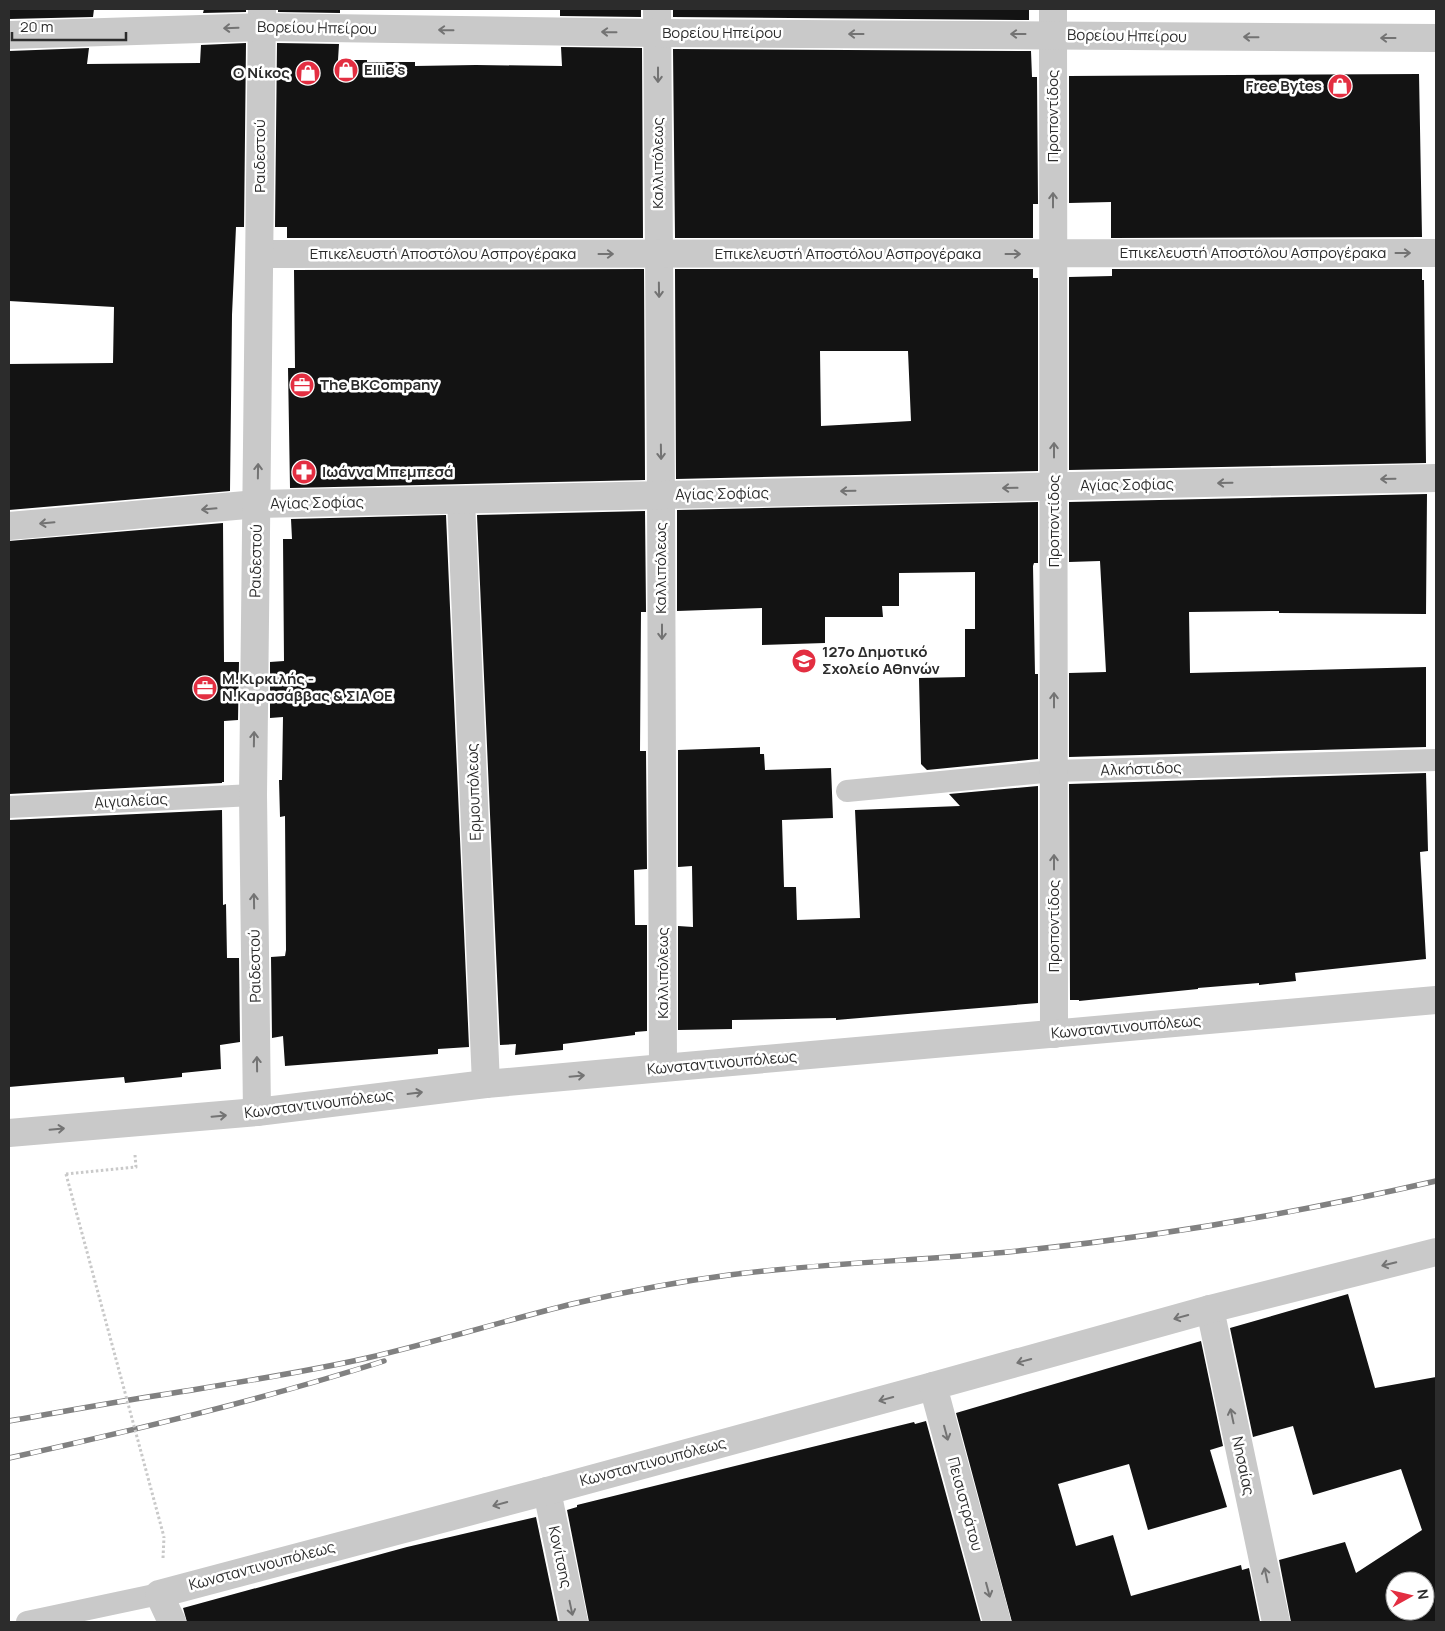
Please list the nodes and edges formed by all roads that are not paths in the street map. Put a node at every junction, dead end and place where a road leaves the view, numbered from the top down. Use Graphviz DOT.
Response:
graph roads {
  1 [pos="262,18"];
  2 [pos="657,21"];
  3 [pos="1053,22"];
  4 [pos="9,35"];
  5 [pos="1436,38"];
  6 [pos="260,254"];
  7 [pos="658,254"];
  8 [pos="1054,254"];
  9 [pos="1436,254"];
  10 [pos="1436,478"];
  11 [pos="1054,486"];
  12 [pos="661,495"];
  13 [pos="461,500"];
  14 [pos="257,504"];
  15 [pos="9,526"];
  16 [pos="1436,760"];
  17 [pos="1054,771"];
  18 [pos="847,791"];
  19 [pos="253,795"];
  20 [pos="9,806"];
  21 [pos="1436,1000"];
  22 [pos="1054,1034"];
  23 [pos="663,1068"];
  24 [pos="486,1084"];
  25 [pos="258,1112"];
  26 [pos="9,1133"];
  27 [pos="1436,1252"];
  28 [pos="1210,1310"];
  29 [pos="933,1386"];
  30 [pos="547,1491"];
  31 [pos="159,1594"];
  32 [pos="27,1622"];
  33 [pos="172,1622"];
  34 [pos="574,1622"];
  35 [pos="997,1622"];
  36 [pos="1276,1622"];
  2 -- 1 [label="street, Βορείου Ηπείρου, one-way"];
  1 -- 4 [label="street, Βορείου Ηπείρου, one-way"];
  1 -- 6 [label="street, Ραιδεστού"];
  3 -- 2 [label="street, Βορείου Ηπείρου, one-way"];
  2 -- 7 [label="street, Καλλιπόλεως, one-way"];
  5 -- 3 [label="street, Βορείου Ηπείρου, one-way"];
  8 -- 3 [label="street, Προποντίδος, one-way"];
  6 -- 7 [label="street, Επικελευστή Αποστόλου Ασπρογέρακα, one-way"];
  14 -- 6 [label="street, Ραιδεστού, one-way"];
  7 -- 8 [label="street, Επικελευστή Αποστόλου Ασπρογέρακα, one-way"];
  7 -- 12 [label="street, Καλλιπόλεως, one-way"];
  8 -- 9 [label="street, Επικελευστή Αποστόλου Ασπρογέρακα, one-way"];
  11 -- 8 [label="street, Προποντίδος, one-way"];
  10 -- 11 [label="street, Αγίας Σοφίας, one-way"];
  11 -- 12 [label="street, Αγίας Σοφίας, one-way"];
  17 -- 11 [label="street, Προποντίδος, one-way"];
  12 -- 13 [label="street, Αγίας Σοφίας"];
  12 -- 23 [label="street, Καλλιπόλεως, one-way"];
  13 -- 14 [label="street, Αγίας Σοφίας"];
  13 -- 24 [label="street, Ερμουπόλεως"];
  14 -- 15 [label="street, Αγίας Σοφίας, one-way"];
  19 -- 14 [label="street, Ραιδεστού, one-way"];
  16 -- 17 [label="lane, Αλκήστιδος"];
  17 -- 18 [label="lane, Αλκήστιδος"];
  22 -- 17 [label="street, Προποντίδος, one-way"];
  19 -- 20 [label="lane, Αιγιαλείας"];
  25 -- 19 [label="street, Ραιδεστού, one-way"];
  21 -- 22 [label="street, Κωνσταντινουπόλεως"];
  22 -- 23 [label="street, Κωνσταντινουπόλεως"];
  24 -- 23 [label="street, Κωνσταντινουπόλεως, one-way"];
  25 -- 24 [label="street, Κωνσταντινουπόλεως, one-way"];
  26 -- 25 [label="street, Κωνσταντινουπόλεως, one-way"];
  27 -- 28 [label="street, Κωνσταντινουπόλεως, one-way"];
  28 -- 29 [label="street, Κωνσταντινουπόλεως, one-way"];
  36 -- 28 [label="street, Νησαίας, one-way"];
  29 -- 30 [label="street, Κωνσταντινουπόλεως, one-way"];
  29 -- 35 [label="street, Πεισιστράτου, one-way"];
  30 -- 31 [label="street, Κωνσταντινουπόλεως, one-way"];
  30 -- 34 [label="street, Κονίτσης, one-way"];
  31 -- 32 [label="lane"];
  31 -- 33 [label="street"];
}
